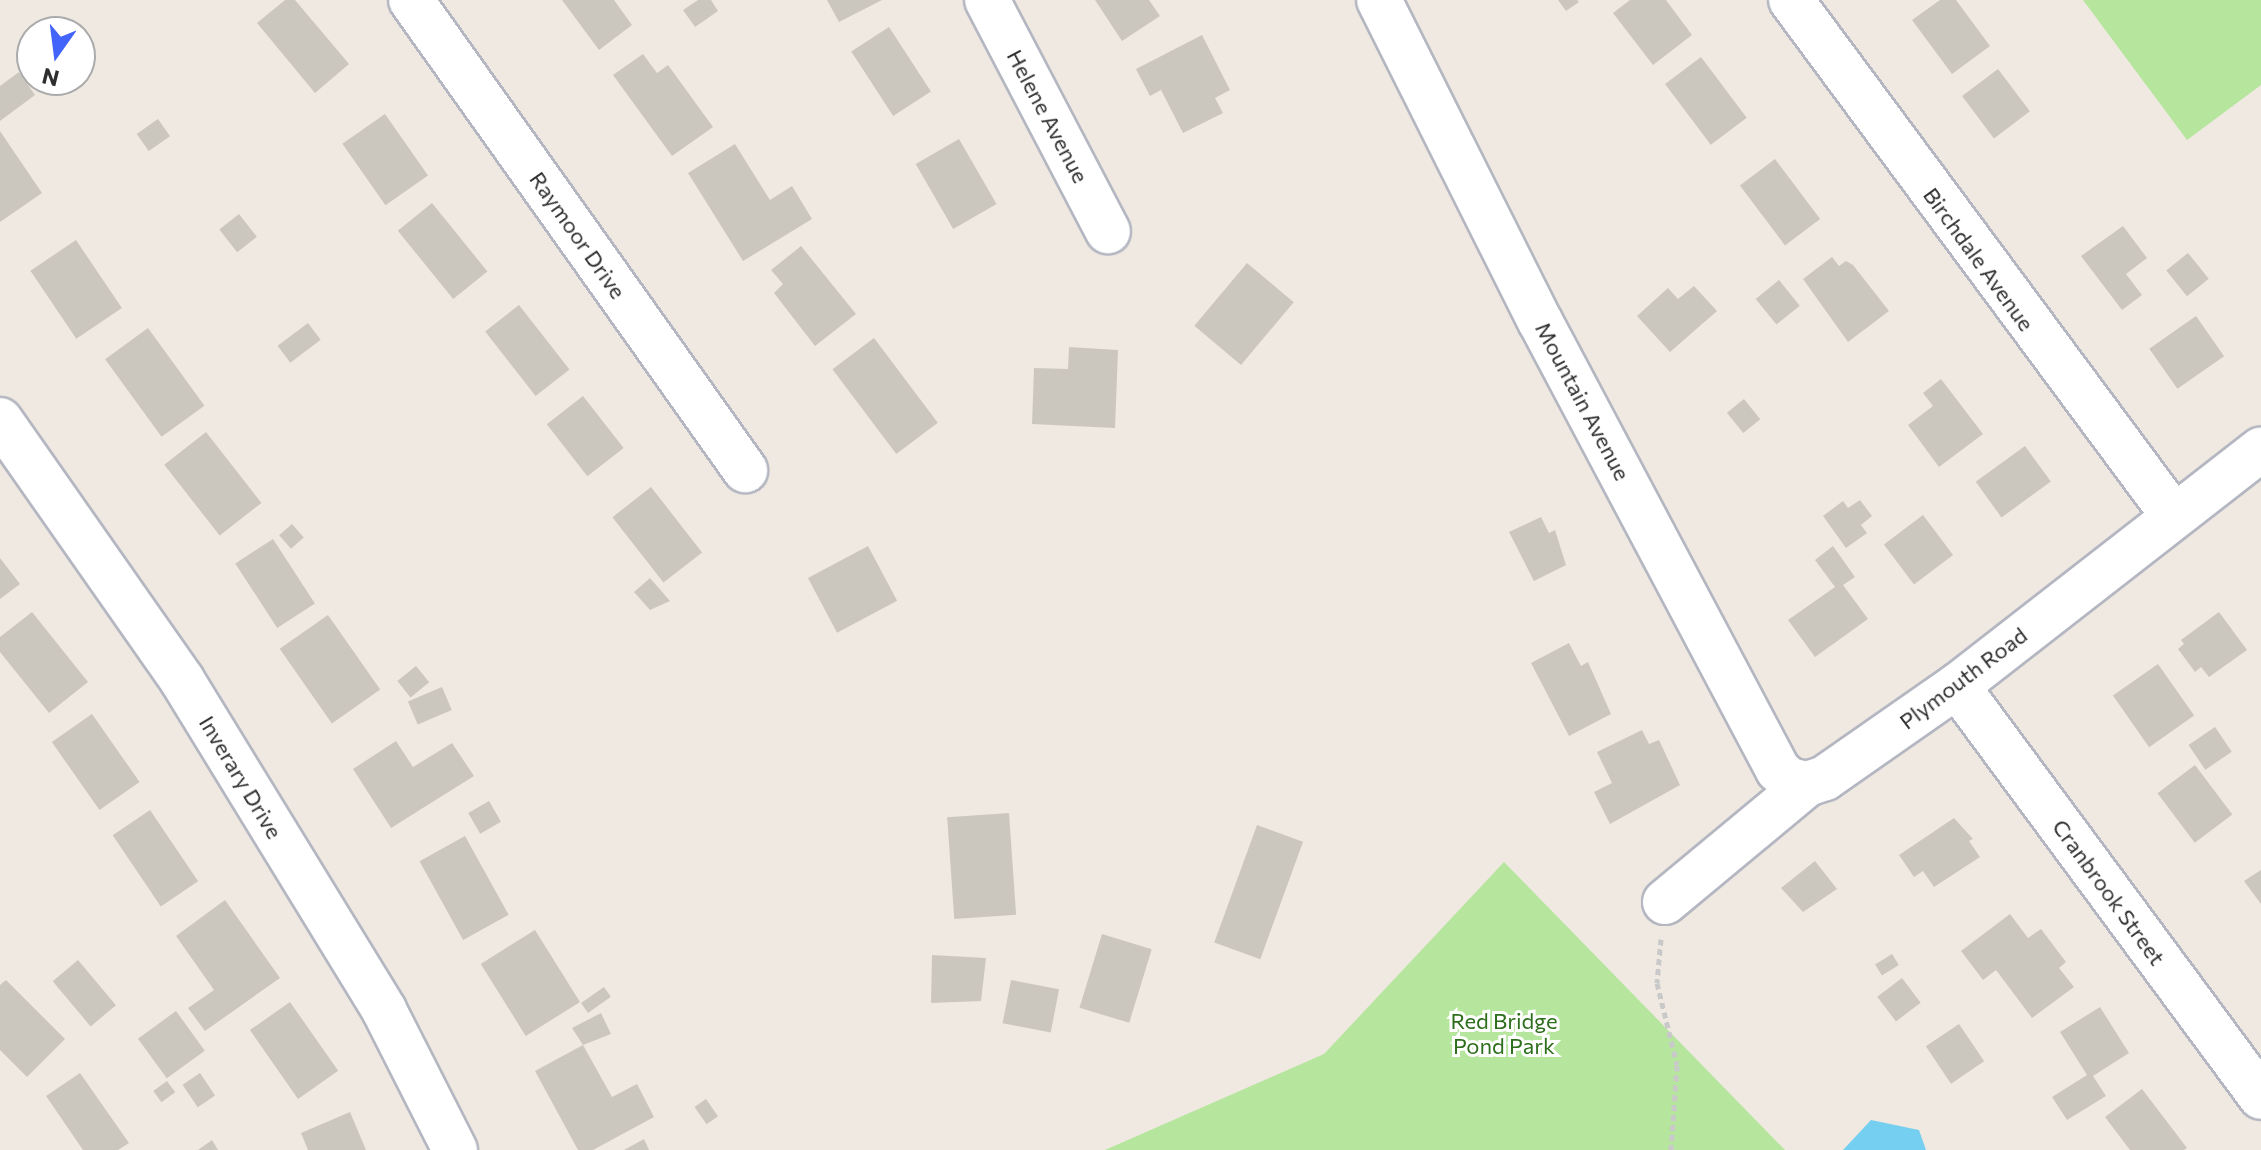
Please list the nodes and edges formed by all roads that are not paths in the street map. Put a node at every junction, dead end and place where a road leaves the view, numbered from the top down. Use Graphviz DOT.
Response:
graph roads {
  1 [pos="411,0"];
  2 [pos="987,0"];
  3 [pos="1379,0"];
  4 [pos="1791,0"];
  5 [pos="1108,231"];
  6 [pos="0,420"];
  7 [pos="2261,449"];
  8 [pos="745,470"];
  9 [pos="2172,514"];
  10 [pos="1957,686"];
  11 [pos="1807,784"];
  12 [pos="1665,902"];
  13 [pos="2261,1097"];
  14 [pos="455,1150"];
  1 -- 8 [label="street, Raymoor Drive"];
  2 -- 5 [label="street, Helene Avenue"];
  3 -- 11 [label="street, Mountain Avenue"];
  4 -- 9 [label="street, Birchdale Avenue"];
  6 -- 14 [label="street, Inverary Drive"];
  7 -- 9 [label="street, Plymouth Road"];
  9 -- 10 [label="street, Plymouth Road"];
  10 -- 11 [label="street, Plymouth Road"];
  10 -- 13 [label="street, Cranbrook Street"];
  11 -- 12 [label="street, Plymouth Road"];
}
